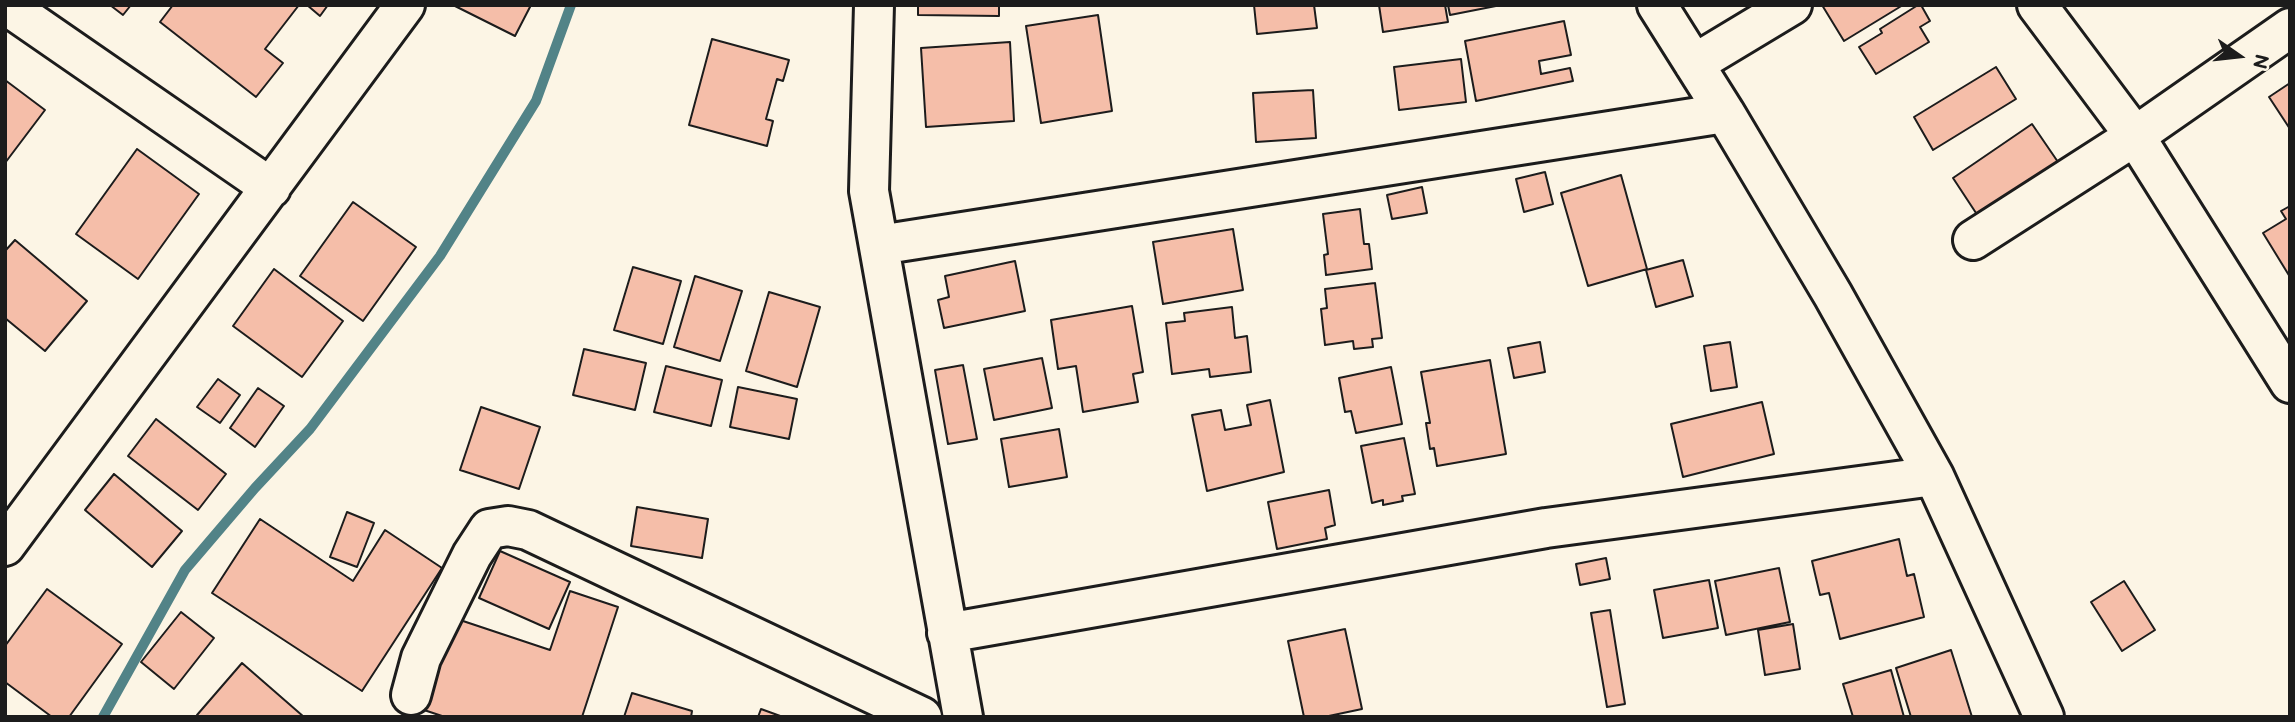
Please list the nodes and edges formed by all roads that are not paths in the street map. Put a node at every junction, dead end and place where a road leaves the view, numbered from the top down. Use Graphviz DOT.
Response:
graph roads {
  1 [pos="6,5"];
  2 [pos="405,5"];
  3 [pos="874,5"];
  4 [pos="1657,5"];
  5 [pos="1792,5"];
  6 [pos="2038,5"];
  7 [pos="2290,28"];
  8 [pos="1694,64"];
  9 [pos="1725,113"];
  10 [pos="2135,136"];
  11 [pos="271,188"];
  12 [pos="1973,240"];
  13 [pos="879,245"];
  14 [pos="2290,383"];
  15 [pos="1934,475"];
  16 [pos="5,546"];
  17 [pos="947,633"];
  18 [pos="411,695"];
  19 [pos="922,717"];
  20 [pos="963,717"];
  21 [pos="2044,717"];
  1 -- 11 [label="street"];
  2 -- 11 [label="street"];
  3 -- 13 [label="street"];
  4 -- 8 [label="street"];
  5 -- 8 [label="street"];
  6 -- 10 [label="street"];
  7 -- 10 [label="street"];
  8 -- 9 [label="street"];
  9 -- 13 [label="street"];
  9 -- 15 [label="street"];
  10 -- 12 [label="street"];
  10 -- 14 [label="street"];
  11 -- 16 [label="street"];
  13 -- 17 [label="street"];
  15 -- 17 [label="street"];
  15 -- 21 [label="street"];
  17 -- 20 [label="street"];
  18 -- 19 [label="street"];
}
